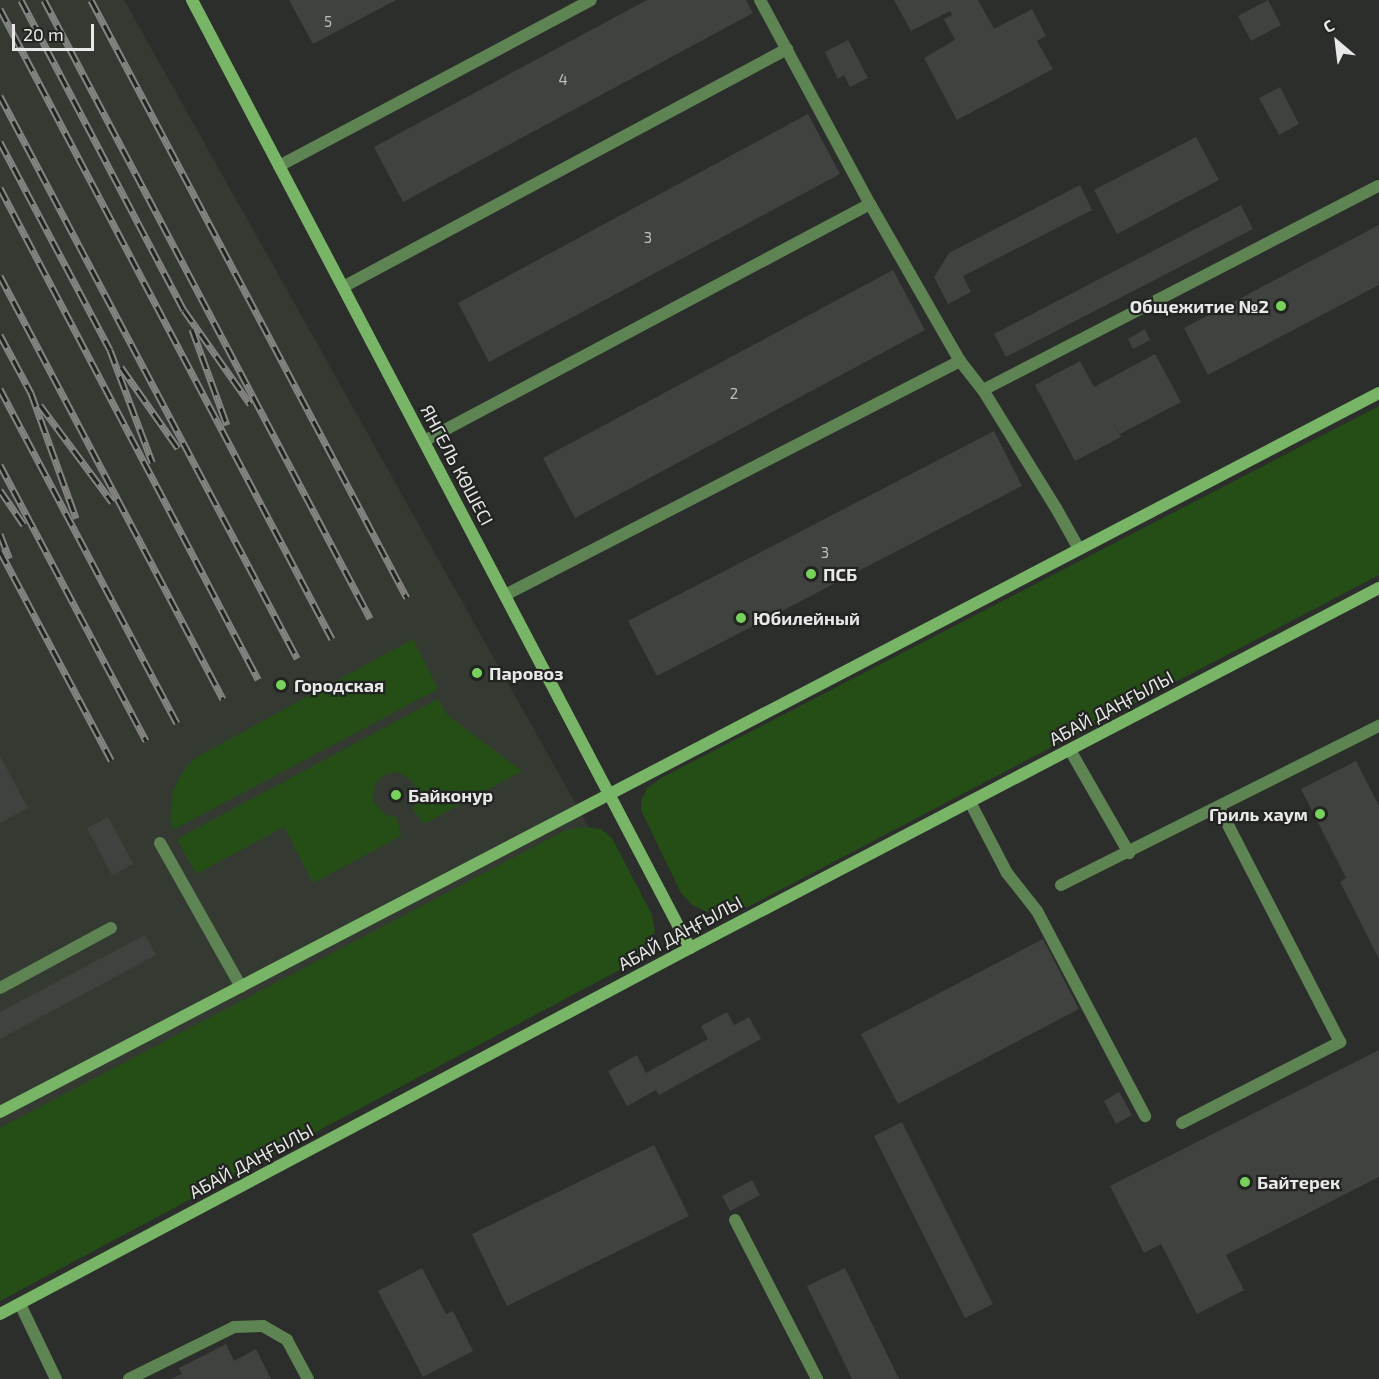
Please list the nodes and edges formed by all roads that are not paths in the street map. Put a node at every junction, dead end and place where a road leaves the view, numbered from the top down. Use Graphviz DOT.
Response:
graph roads {
  1 [pos="192,0"];
  2 [pos="591,0"];
  3 [pos="760,0"];
  4 [pos="787,50"];
  5 [pos="279,166"];
  6 [pos="1379,186"];
  7 [pos="870,204"];
  8 [pos="343,287"];
  9 [pos="960,361"];
  10 [pos="983,390"];
  11 [pos="1379,393"];
  12 [pos="424,441"];
  13 [pos="1078,549"];
  14 [pos="1379,588"];
  15 [pos="505,595"];
  16 [pos="1378,729"];
  17 [pos="1070,750"];
  18 [pos="610,794"];
  19 [pos="970,802"];
  20 [pos="1219,808"];
  21 [pos="160,843"];
  22 [pos="1129,853"];
  23 [pos="1061,885"];
  24 [pos="111,928"];
  25 [pos="690,948"];
  26 [pos="241,987"];
  27 [pos="0,988"];
  28 [pos="1,1108"];
  29 [pos="1145,1116"];
  30 [pos="1182,1123"];
  31 [pos="735,1220"];
  32 [pos="20,1304"];
  33 [pos="0,1314"];
  34 [pos="56,1379"];
  35 [pos="129,1379"];
  36 [pos="308,1379"];
  37 [pos="817,1379"];
  1 -- 5 [label="main road, ЯНГЕЛЬ КӨШЕСІ"];
  2 -- 5 [label="street"];
  3 -- 4 [label="street"];
  4 -- 7 [label="street"];
  4 -- 8 [label="street"];
  5 -- 8 [label="main road, ЯНГЕЛЬ КӨШЕСІ"];
  6 -- 10 [label="street"];
  7 -- 9 [label="street"];
  7 -- 12 [label="street"];
  8 -- 12 [label="main road, ЯНГЕЛЬ КӨШЕСІ"];
  9 -- 10 [label="street"];
  9 -- 15 [label="street"];
  10 -- 13 [label="street"];
  11 -- 13 [label="main road"];
  12 -- 15 [label="main road, ЯНГЕЛЬ КӨШЕСІ"];
  13 -- 18 [label="main road"];
  14 -- 17 [label="main road, АБАЙ ДАҢҒЫЛЫ"];
  15 -- 18 [label="main road, ЯНГЕЛЬ КӨШЕСІ"];
  16 -- 20 [label="street"];
  17 -- 19 [label="main road, АБАЙ ДАҢҒЫЛЫ"];
  17 -- 22 [label="street"];
  18 -- 25 [label="main road, ЯНГЕЛЬ КӨШЕСІ"];
  18 -- 26 [label="main road"];
  19 -- 25 [label="main road, АБАЙ ДАҢҒЫЛЫ"];
  19 -- 29 [label="street"];
  20 -- 22 [label="street"];
  20 -- 30 [label="street"];
  21 -- 26 [label="street"];
  22 -- 23 [label="street"];
  24 -- 27 [label="street"];
  25 -- 32 [label="main road, АБАЙ ДАҢҒЫЛЫ"];
  26 -- 28 [label="main road"];
  31 -- 37 [label="street"];
  32 -- 33 [label="main road, АБАЙ ДАҢҒЫЛЫ"];
  32 -- 34 [label="street"];
  35 -- 36 [label="street"];
}
